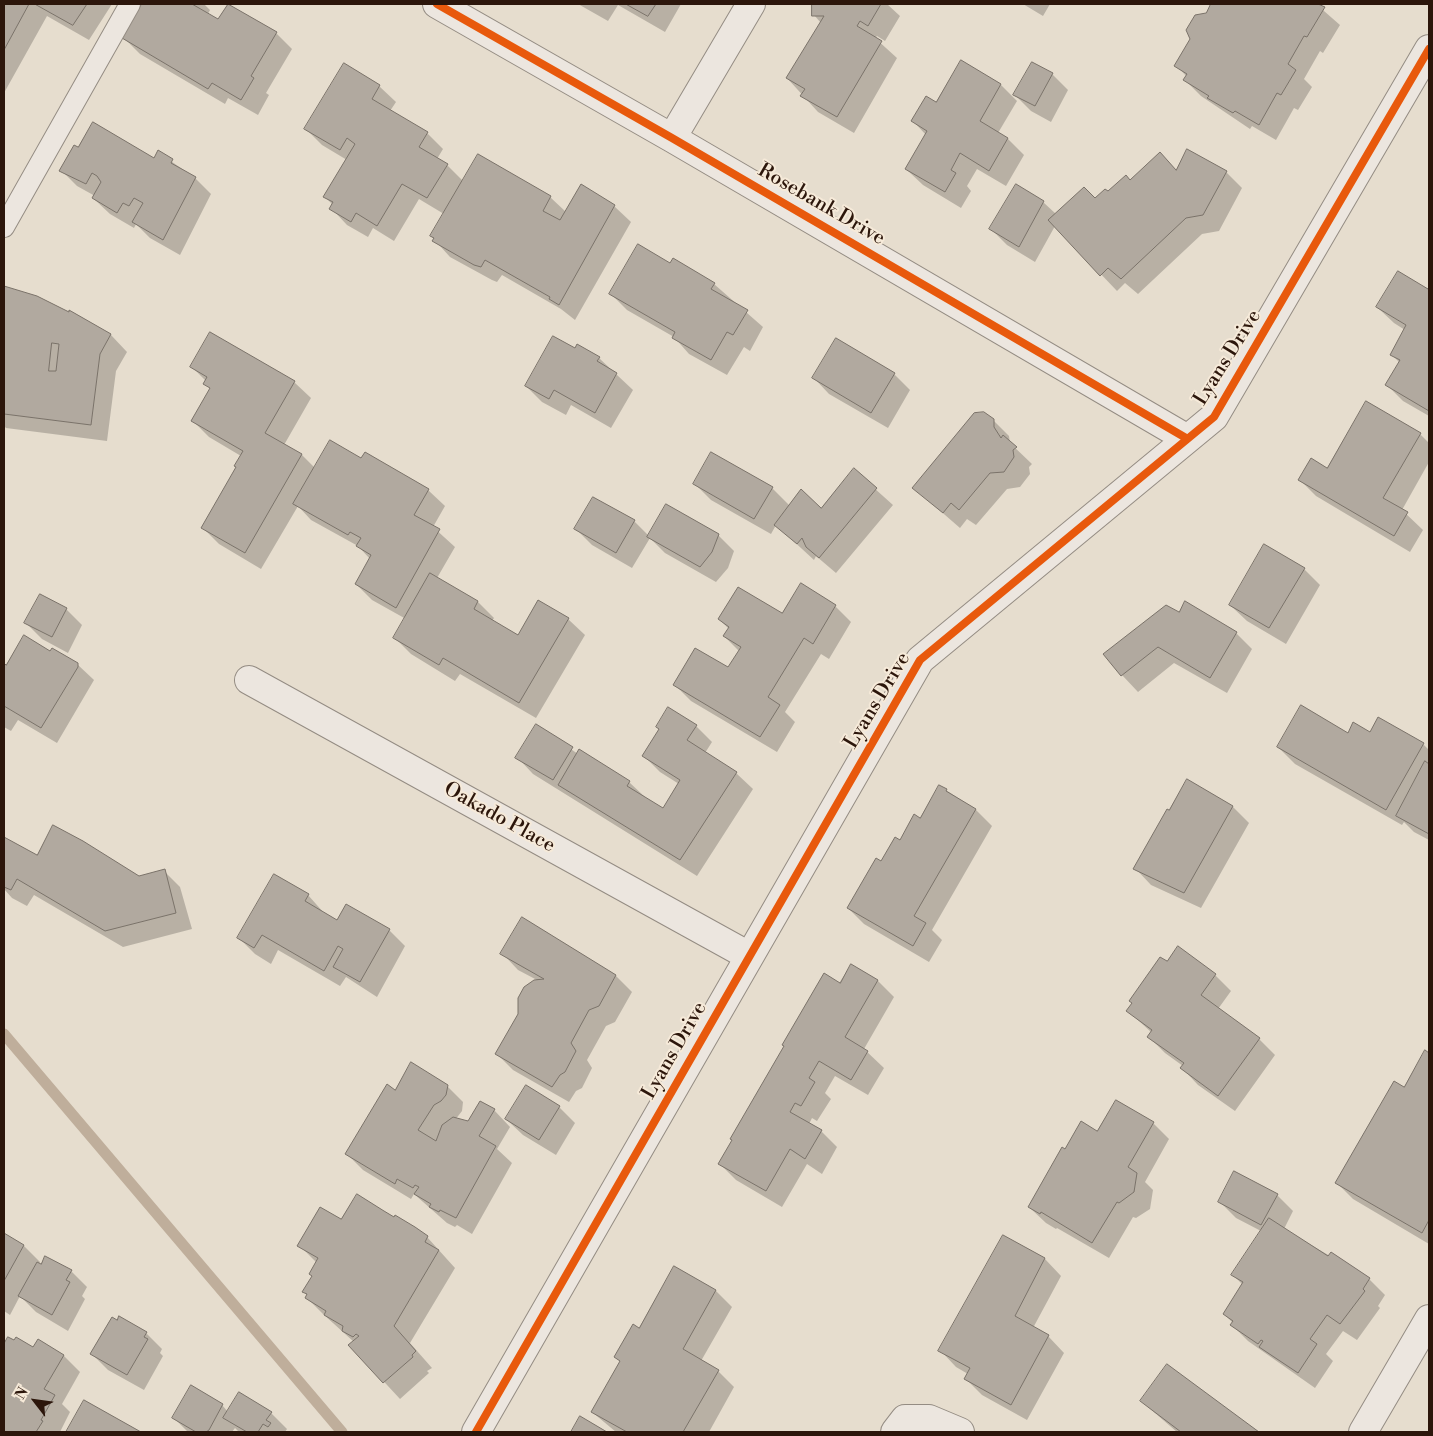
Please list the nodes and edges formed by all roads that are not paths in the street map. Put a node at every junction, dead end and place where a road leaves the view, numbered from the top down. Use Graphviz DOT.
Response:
graph roads {
  1 [pos="130,4"];
  2 [pos="437,4"];
  3 [pos="751,4"];
  4 [pos="1429,49"];
  5 [pos="672,138"];
  6 [pos="4,227"];
  7 [pos="1186,438"];
  8 [pos="249,680"];
  9 [pos="749,956"];
  10 [pos="1429,1319"];
  11 [pos="476,1432"];
  12 [pos="895,1432"];
  13 [pos="960,1432"];
  14 [pos="1363,1432"];
  1 -- 6 [label="lane"];
  2 -- 5 [label="street, Rosebank Drive"];
  3 -- 5 [label="street"];
  4 -- 7 [label="street, Lyans Drive"];
  5 -- 7 [label="street, Rosebank Drive"];
  7 -- 9 [label="street, Lyans Drive"];
  8 -- 9 [label="street, Oakado Place"];
  9 -- 11 [label="street, Lyans Drive"];
  10 -- 14 [label="street"];
  12 -- 13 [label="street"];
}
